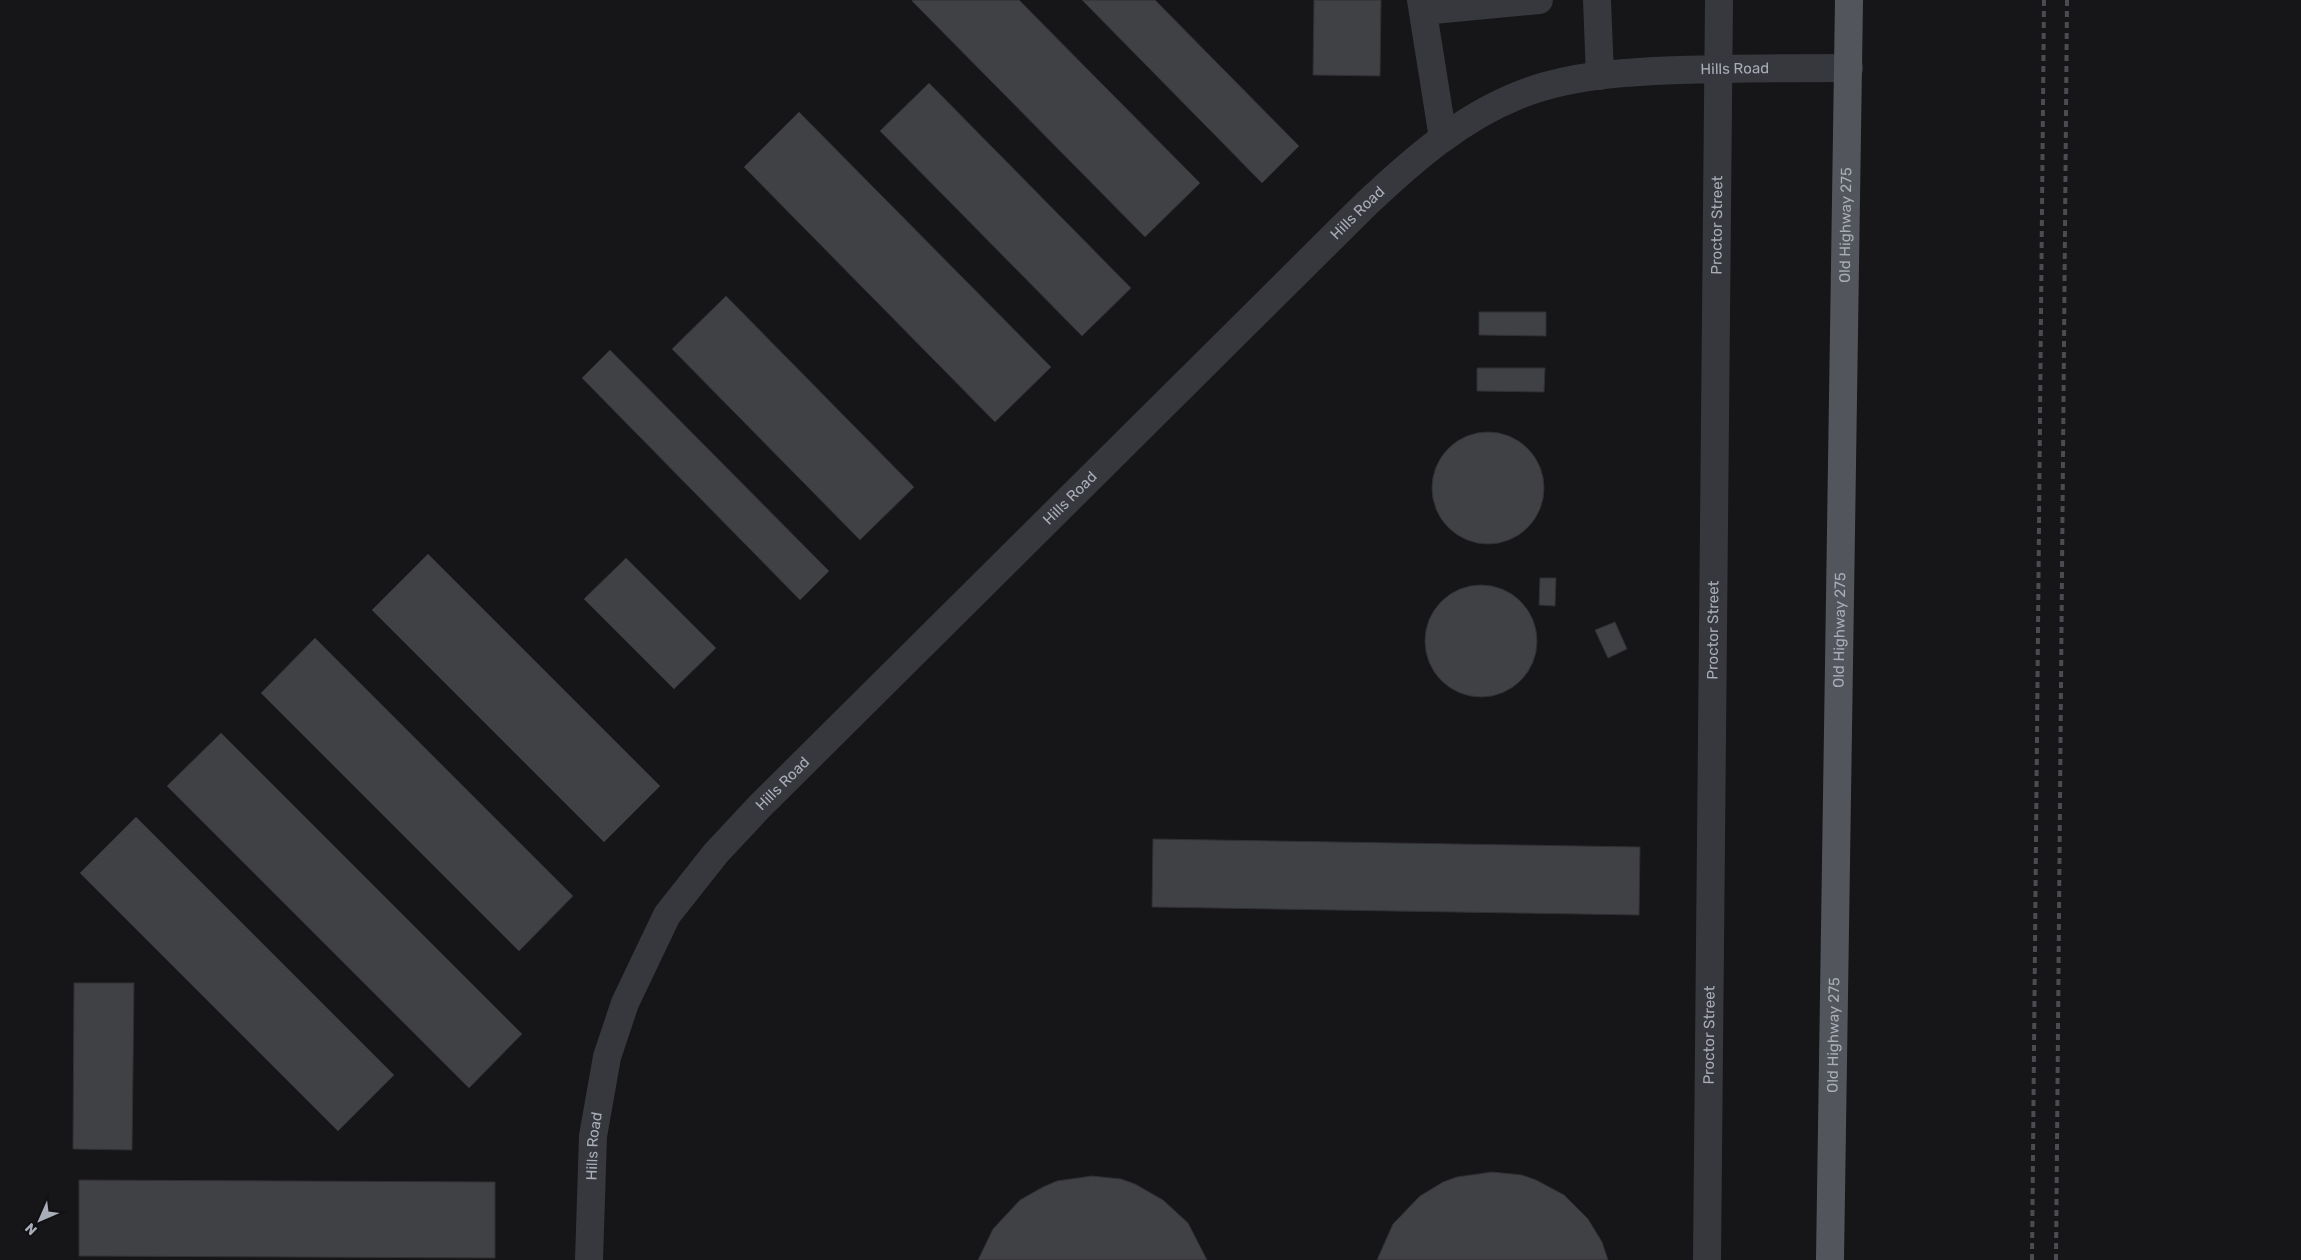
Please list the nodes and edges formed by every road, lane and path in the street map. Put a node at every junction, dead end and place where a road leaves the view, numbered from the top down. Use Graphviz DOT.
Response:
graph roads {
  1 [pos="1539,0"];
  2 [pos="1597,0"];
  3 [pos="1718,0"];
  4 [pos="1849,0"];
  5 [pos="1422,5"];
  6 [pos="1849,68"];
  7 [pos="1718,69"];
  8 [pos="1600,76"];
  9 [pos="1443,138"];
  10 [pos="589,1260"];
  11 [pos="1707,1260"];
  12 [pos="1830,1260"];
  1 -- 5 [label="street"];
  2 -- 8 [label="street"];
  3 -- 7 [label="street, Proctor Street"];
  4 -- 6 [label="main road, Old Highway 275"];
  5 -- 9 [label="street"];
  6 -- 7 [label="street, Hills Road"];
  6 -- 12 [label="main road, Old Highway 275"];
  7 -- 8 [label="street, Hills Road"];
  7 -- 11 [label="street, Proctor Street"];
  8 -- 9 [label="street, Hills Road"];
  9 -- 10 [label="street, Hills Road"];
}
